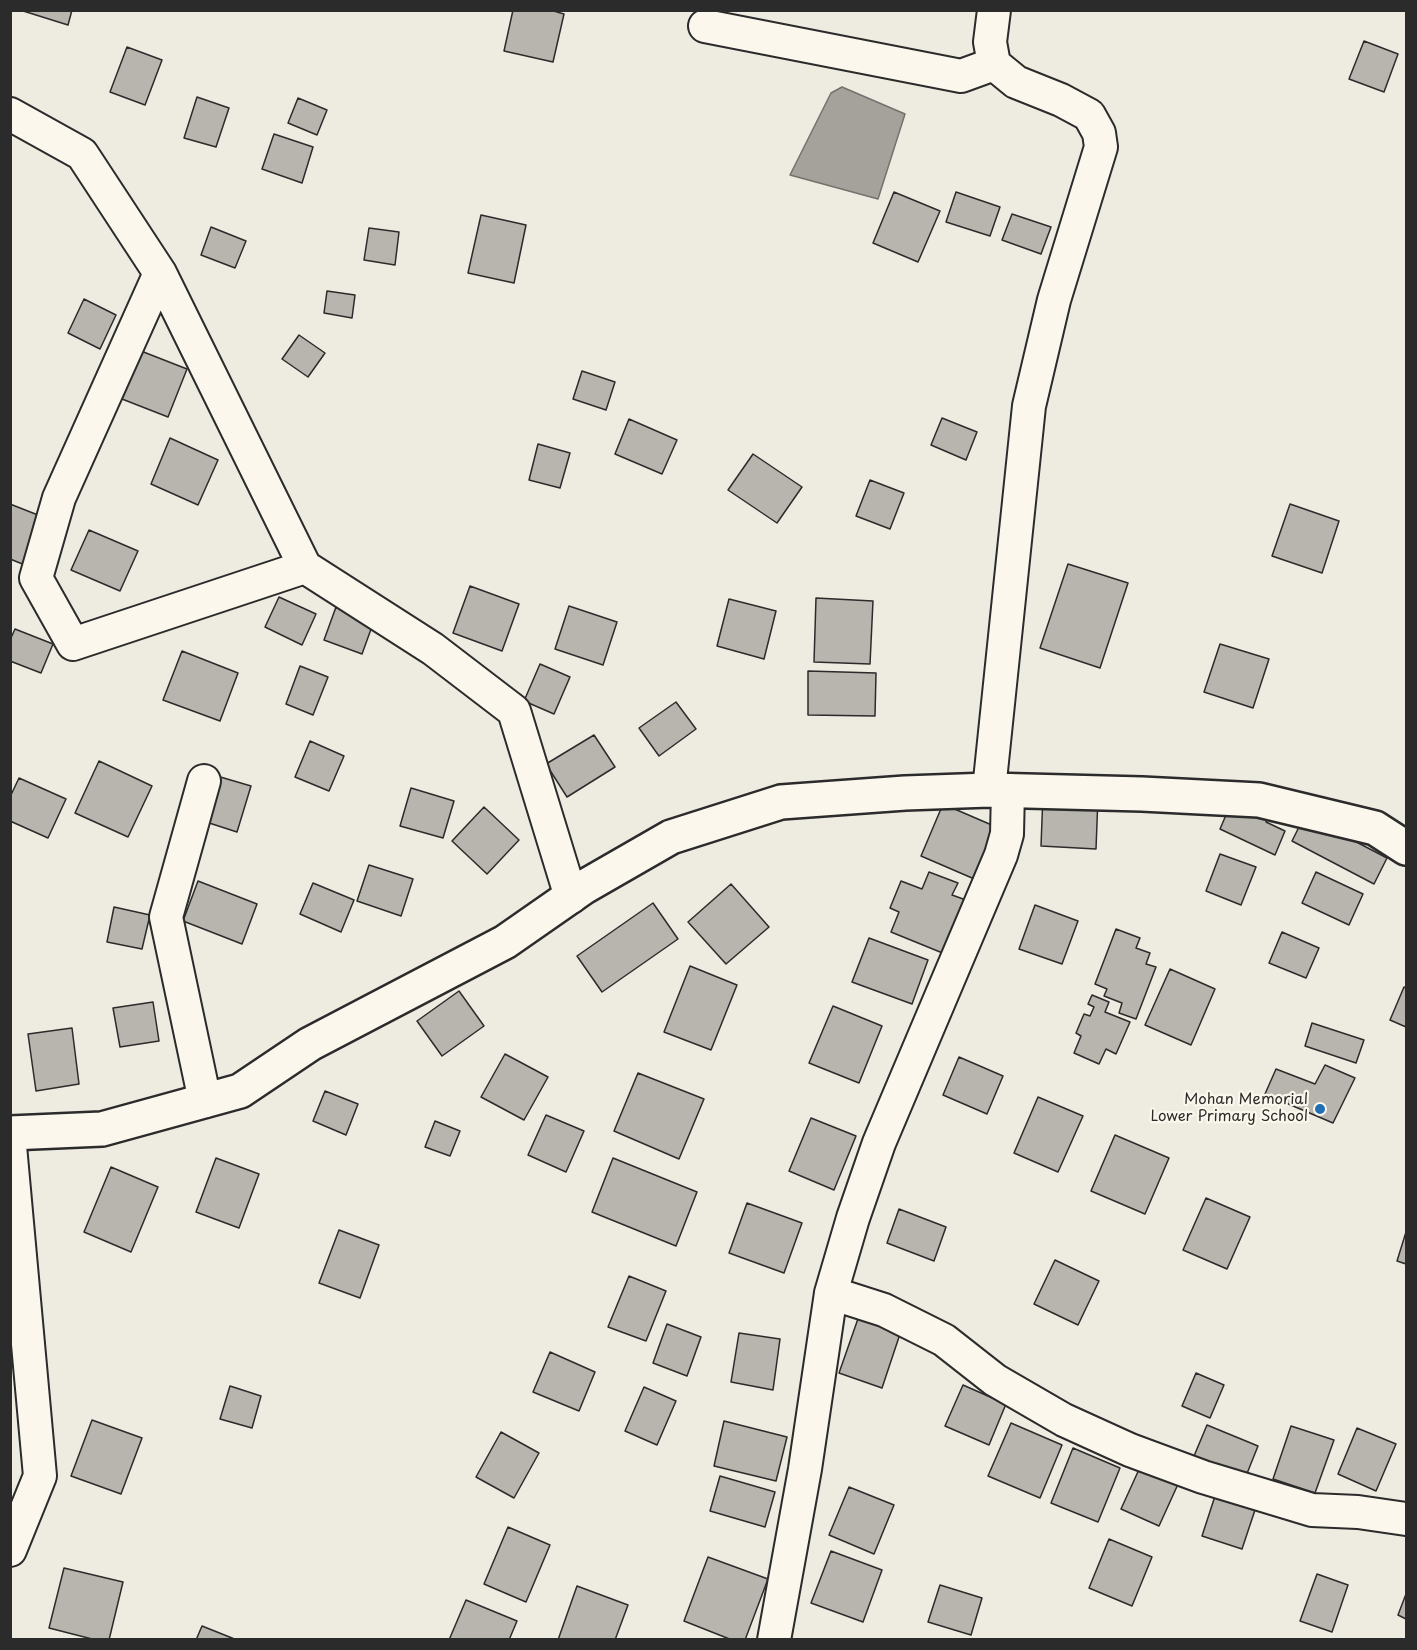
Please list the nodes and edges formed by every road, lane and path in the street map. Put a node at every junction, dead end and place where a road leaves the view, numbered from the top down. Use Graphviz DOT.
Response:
graph roads {
  1 [pos="994,10"];
  2 [pos="705,26"];
  3 [pos="994,64"];
  4 [pos="10,114"];
  5 [pos="160,273"];
  6 [pos="305,567"];
  7 [pos="204,781"];
  8 [pos="999,790"];
  9 [pos="1407,848"];
  10 [pos="571,897"];
  11 [pos="205,1101"];
  12 [pos="10,1133"];
  13 [pos="10,1146"];
  14 [pos="831,1293"];
  15 [pos="1407,1519"];
  16 [pos="10,1550"];
  17 [pos="774,1640"];
  1 -- 3 [label="street"];
  2 -- 3 [label="street"];
  3 -- 8 [label="street"];
  4 -- 5 [label="street"];
  5 -- 6 [label="street"];
  5 -- 6 [label="street"];
  6 -- 10 [label="street"];
  7 -- 11 [label="street"];
  8 -- 9 [label="main road"];
  8 -- 10 [label="main road"];
  8 -- 14 [label="street"];
  10 -- 11 [label="main road"];
  11 -- 12 [label="main road"];
  13 -- 16 [label="street"];
  14 -- 15 [label="street"];
  14 -- 17 [label="street"];
}
